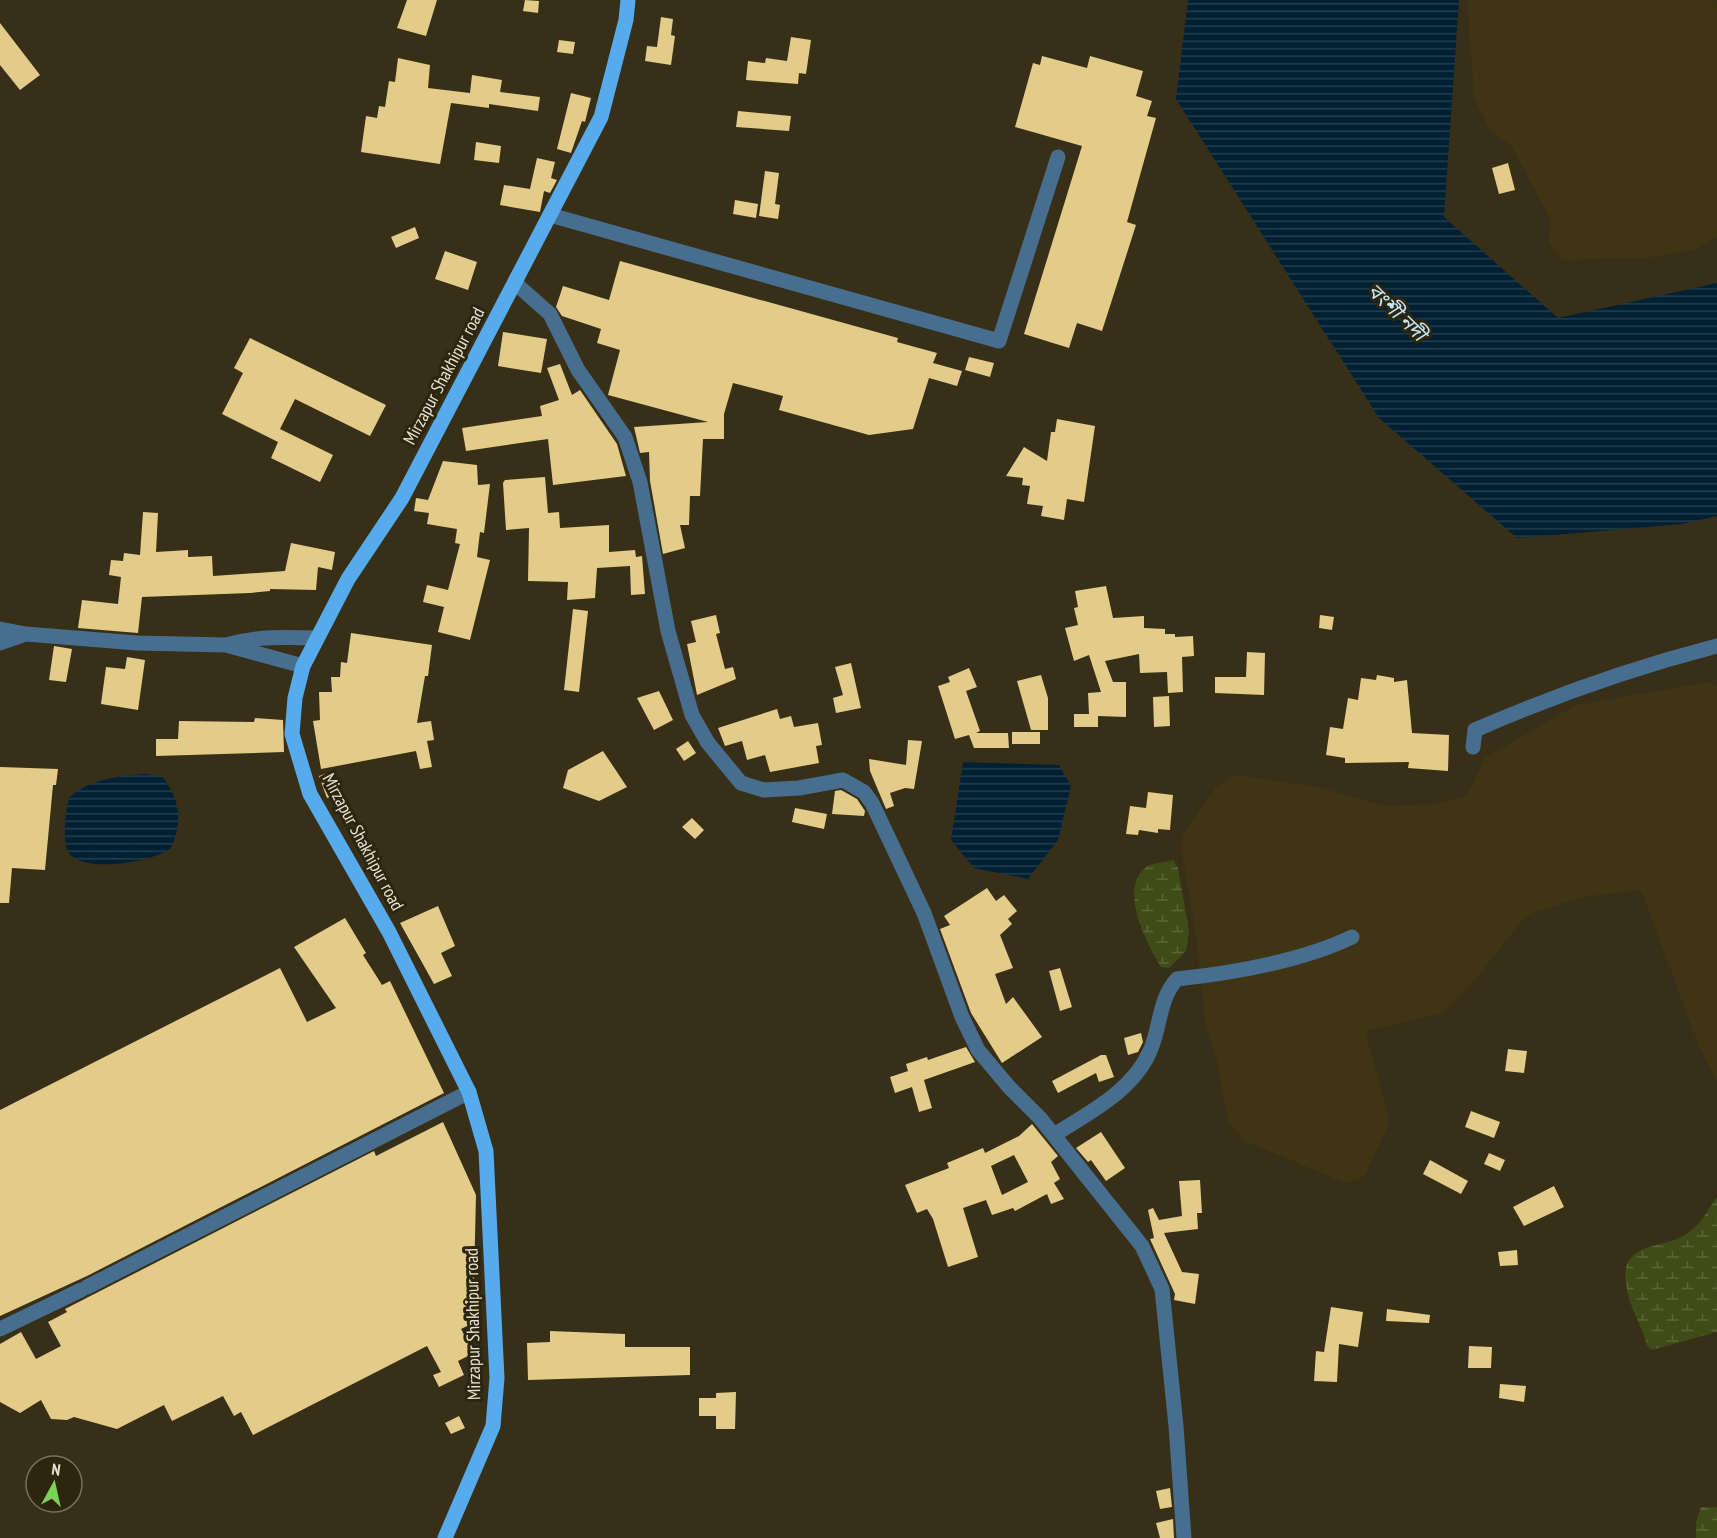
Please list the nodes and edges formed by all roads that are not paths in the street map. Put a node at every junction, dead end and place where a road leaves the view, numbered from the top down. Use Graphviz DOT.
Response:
graph roads {
  1 [pos="628,0"];
  2 [pos="1058,157"];
  3 [pos="550,215"];
  4 [pos="514,283"];
  5 [pos="0,629"];
  6 [pos="26,634"];
  7 [pos="317,638"];
  8 [pos="0,644"];
  9 [pos="226,645"];
  10 [pos="1717,646"];
  11 [pos="303,666"];
  12 [pos="1473,747"];
  13 [pos="1352,937"];
  14 [pos="469,1092"];
  15 [pos="1054,1135"];
  16 [pos="0,1329"];
  17 [pos="446,1538"];
  18 [pos="1184,1538"];
  1 -- 3 [label="main road, Mirzapur Shakhipur road"];
  2 -- 3 [label="street"];
  3 -- 4 [label="main road, Mirzapur Shakhipur road"];
  4 -- 7 [label="main road, Mirzapur Shakhipur road"];
  4 -- 15 [label="street"];
  5 -- 6 [label="street"];
  6 -- 8 [label="street"];
  6 -- 9 [label="street"];
  7 -- 9 [label="street"];
  7 -- 11 [label="main road, Mirzapur Shakhipur road"];
  9 -- 11 [label="street"];
  10 -- 12 [label="street"];
  11 -- 14 [label="main road, Mirzapur Shakhipur road"];
  13 -- 15 [label="street"];
  14 -- 16 [label="street"];
  14 -- 17 [label="main road, Mirzapur Shakhipur road"];
  15 -- 18 [label="street"];
}
